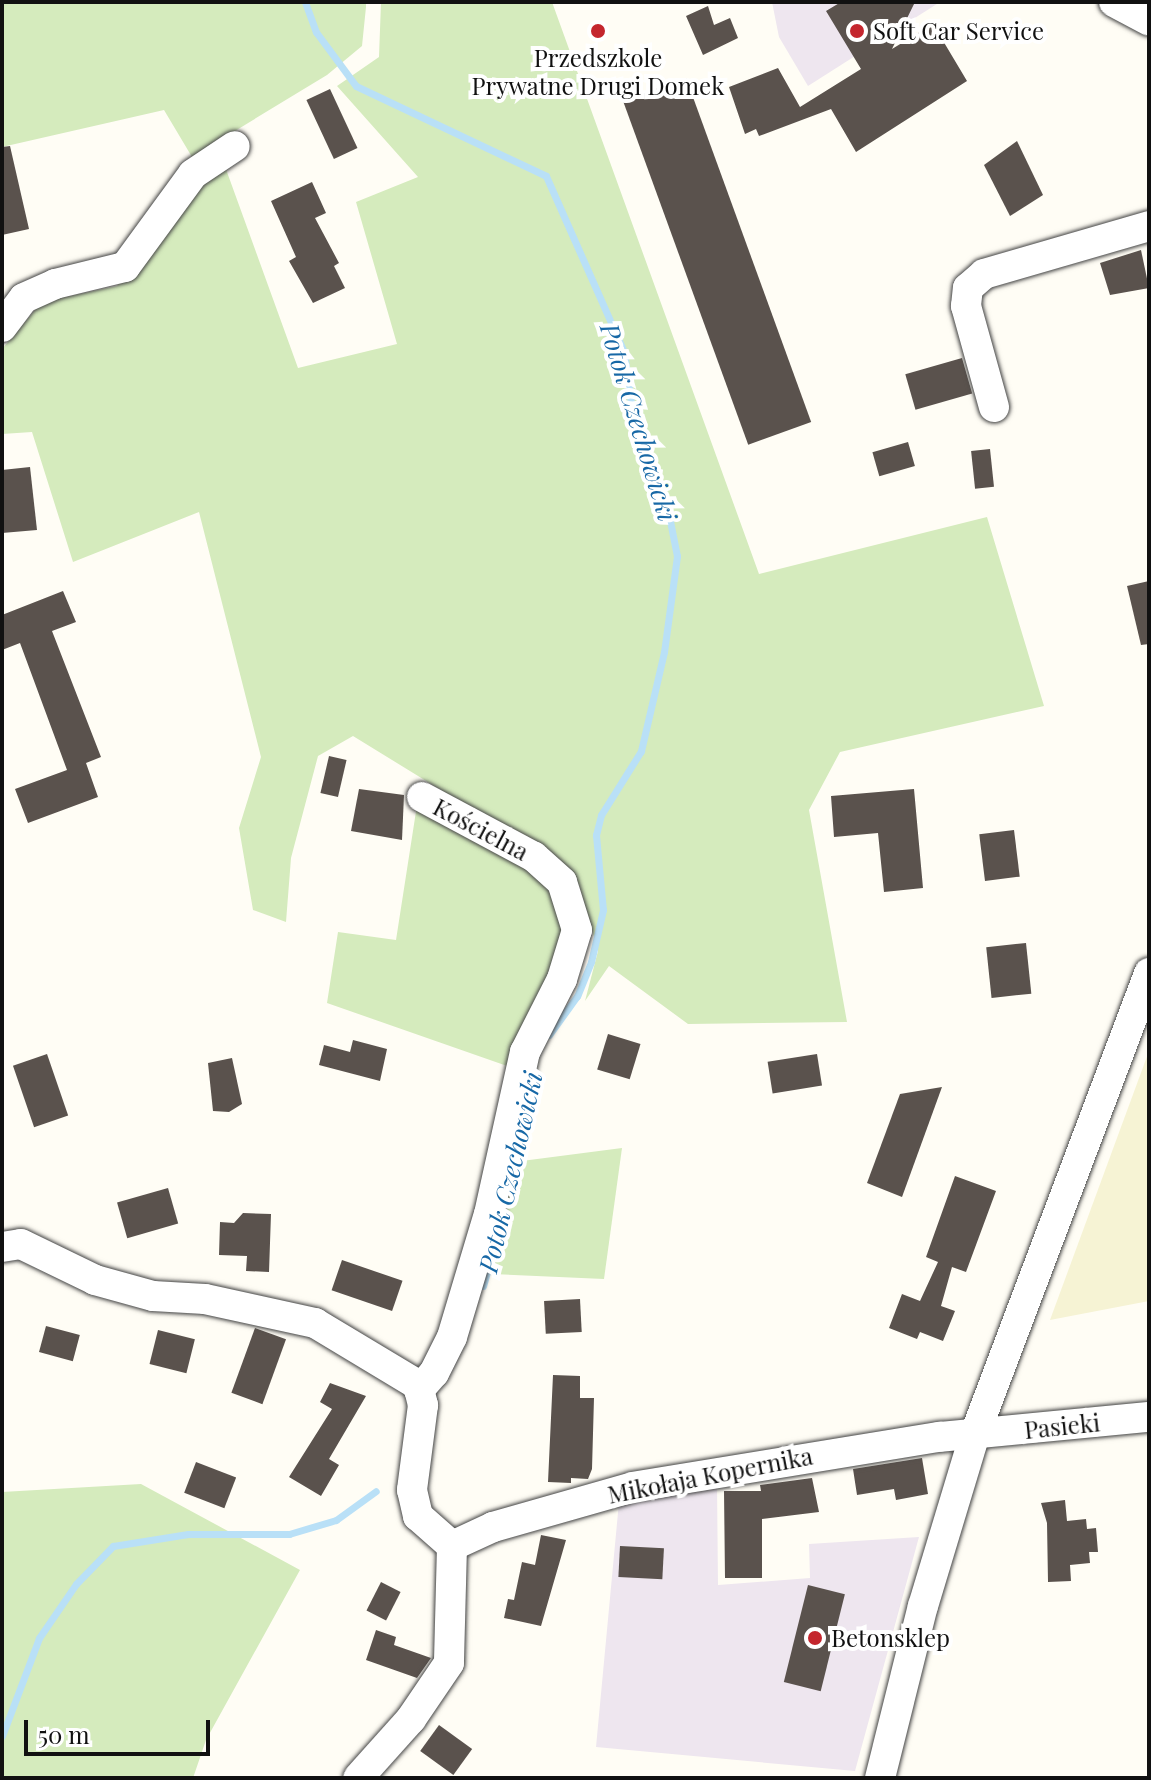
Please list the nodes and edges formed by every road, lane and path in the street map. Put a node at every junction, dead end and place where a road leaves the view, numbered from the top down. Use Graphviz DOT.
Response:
graph roads {
  1 [pos="1114,2"];
  2 [pos="1149,21"];
  3 [pos="235,146"];
  4 [pos="1149,226"];
  5 [pos="2,327"];
  6 [pos="994,407"];
  7 [pos="422,797"];
  8 [pos="1149,973"];
  9 [pos="2,1247"];
  10 [pos="419,1390"];
  11 [pos="1149,1417"];
  12 [pos="975,1434"];
  13 [pos="452,1546"];
  14 [pos="358,1778"];
  15 [pos="880,1778"];
  1 -- 2 [label="street"];
  3 -- 5 [label="street"];
  4 -- 6 [label="street"];
  7 -- 10 [label="street, Kościelna"];
  8 -- 12 [label="street"];
  9 -- 10 [label="street"];
  10 -- 13 [label="street"];
  11 -- 12 [label="street, Pasieki"];
  12 -- 13 [label="street, Mikołaja Kopernika"];
  12 -- 15 [label="street"];
  13 -- 14 [label="street"];
}
